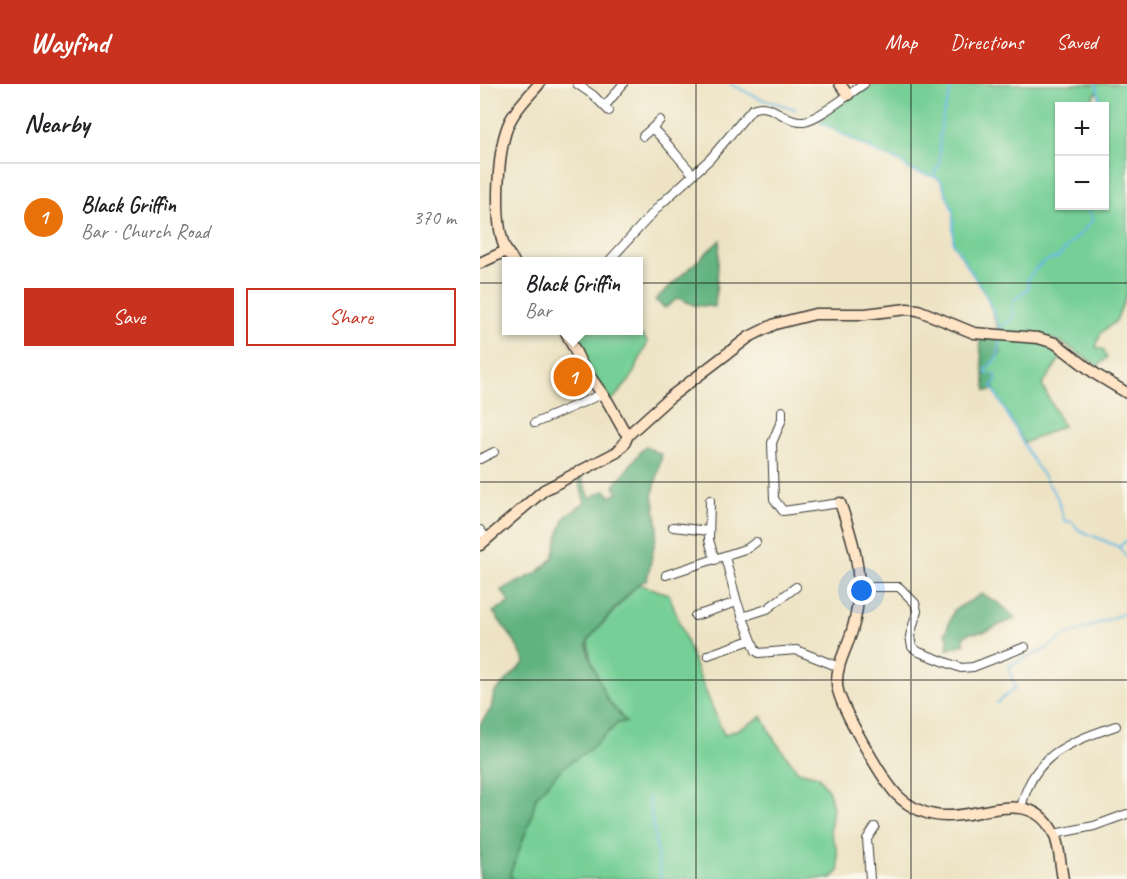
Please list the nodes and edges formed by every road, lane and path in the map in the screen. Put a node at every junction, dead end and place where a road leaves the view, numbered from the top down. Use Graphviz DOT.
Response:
graph roads {
  1 [pos="539,84"];
  2 [pos="577,84"];
  3 [pos="623,84"];
  4 [pos="840,84"];
  5 [pos="864,84"];
  6 [pos="848,95"];
  7 [pos="660,120"];
  8 [pos="652,128"];
  9 [pos="643,136"];
  10 [pos="693,174"];
  11 [pos="506,251"];
  12 [pos="511,257"];
  13 [pos="612,257"];
  14 [pos="480,263"];
  15 [pos="567,335"];
  16 [pos="1127,393"];
  17 [pos="602,394"];
  18 [pos="782,411"];
  19 [pos="535,423"];
  20 [pos="628,435"];
  21 [pos="494,452"];
  22 [pos="480,459"];
  23 [pos="710,500"];
  24 [pos="840,502"];
  25 [pos="673,527"];
  26 [pos="709,531"];
  27 [pos="482,538"];
  28 [pos="756,542"];
  29 [pos="725,557"];
  30 [pos="715,560"];
  31 [pos="666,575"];
  32 [pos="796,587"];
  33 [pos="860,587"];
  34 [pos="737,602"];
  35 [pos="695,616"];
  36 [pos="742,617"];
  37 [pos="750,640"];
  38 [pos="1025,647"];
  39 [pos="708,655"];
  40 [pos="839,667"];
  41 [pos="1116,726"];
  42 [pos="1020,808"];
  43 [pos="1127,814"];
  44 [pos="875,827"];
  45 [pos="1054,834"];
  46 [pos="870,879"];
  47 [pos="1062,879"];
  1 -- 11 [label="street"];
  2 -- 3 [label="street"];
  4 -- 6 [label="street"];
  5 -- 6 [label="street"];
  6 -- 10 [label="street"];
  7 -- 8 [label="street"];
  8 -- 9 [label="street"];
  8 -- 10 [label="street"];
  10 -- 13 [label="street"];
  11 -- 12 [label="street"];
  11 -- 14 [label="street"];
  15 -- 17 [label="street"];
  16 -- 20 [label="street"];
  17 -- 19 [label="street"];
  17 -- 20 [label="street"];
  18 -- 24 [label="street"];
  20 -- 27 [label="street"];
  21 -- 22 [label="street"];
  23 -- 26 [label="street"];
  24 -- 33 [label="street"];
  25 -- 26 [label="street"];
  26 -- 30 [label="street"];
  28 -- 29 [label="street"];
  29 -- 30 [label="street"];
  29 -- 34 [label="street"];
  30 -- 31 [label="street"];
  32 -- 36 [label="street"];
  33 -- 38 [label="street"];
  33 -- 40 [label="street"];
  34 -- 35 [label="street"];
  34 -- 36 [label="street"];
  36 -- 37 [label="street"];
  37 -- 39 [label="street"];
  37 -- 40 [label="street"];
  40 -- 42 [label="street"];
  41 -- 42 [label="street"];
  42 -- 45 [label="street"];
  43 -- 45 [label="street"];
  44 -- 46 [label="street"];
  45 -- 47 [label="street"];
}
